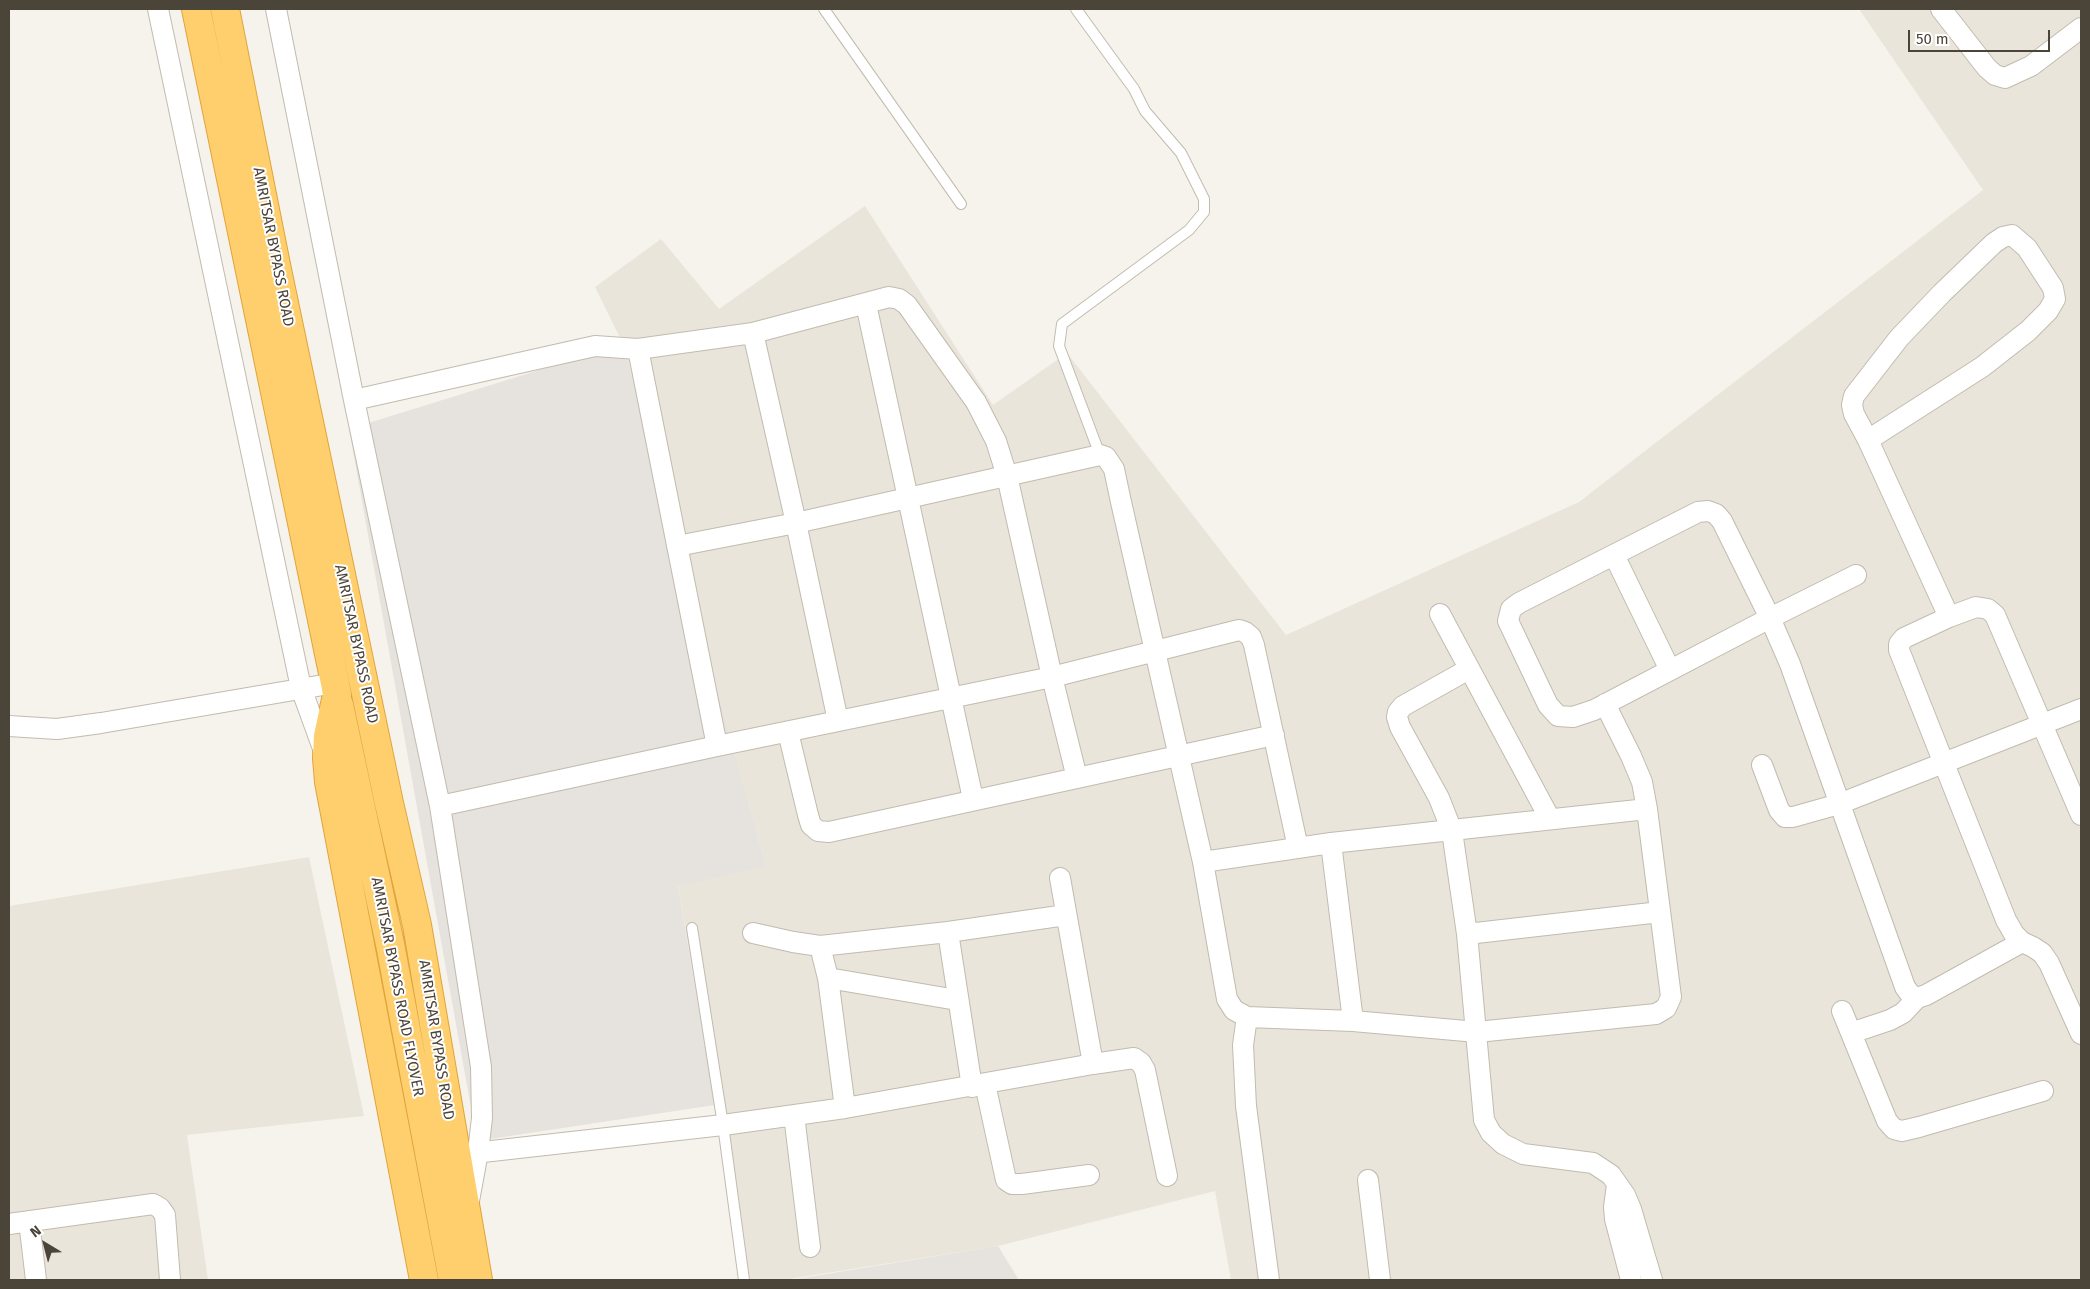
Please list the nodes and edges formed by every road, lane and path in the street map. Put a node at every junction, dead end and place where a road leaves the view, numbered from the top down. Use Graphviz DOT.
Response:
graph roads {
  1 [pos="158,9"];
  2 [pos="196,9"];
  3 [pos="225,9"];
  4 [pos="276,9"];
  5 [pos="824,9"];
  6 [pos="1076,9"];
  7 [pos="1941,9"];
  8 [pos="2081,28"];
  9 [pos="961,204"];
  10 [pos="866,304"];
  11 [pos="753,333"];
  12 [pos="638,349"];
  13 [pos="354,400"];
  14 [pos="1868,440"];
  15 [pos="1100,455"];
  16 [pos="1007,476"];
  17 [pos="907,498"];
  18 [pos="796,523"];
  19 [pos="677,546"];
  20 [pos="1614,555"];
  21 [pos="1856,576"];
  22 [pos="1440,614"];
  23 [pos="1950,617"];
  24 [pos="1770,618"];
  25 [pos="1156,650"];
  26 [pos="1469,668"];
  27 [pos="1670,670"];
  28 [pos="1052,677"];
  29 [pos="301,688"];
  30 [pos="336,689"];
  31 [pos="950,698"];
  32 [pos="1605,704"];
  33 [pos="2081,709"];
  34 [pos="838,721"];
  35 [pos="2043,725"];
  36 [pos="9,726"];
  37 [pos="788,732"];
  38 [pos="1274,735"];
  39 [pos="717,746"];
  40 [pos="1181,756"];
  41 [pos="327,758"];
  42 [pos="1943,764"];
  43 [pos="1762,765"];
  44 [pos="1077,778"];
  45 [pos="973,799"];
  46 [pos="1839,804"];
  47 [pos="440,806"];
  48 [pos="1647,809"];
  49 [pos="2081,815"];
  50 [pos="1550,819"];
  51 [pos="1452,831"];
  52 [pos="1331,843"];
  53 [pos="1298,848"];
  54 [pos="1204,862"];
  55 [pos="1060,878"];
  56 [pos="1660,912"];
  57 [pos="1066,915"];
  58 [pos="692,928"];
  59 [pos="948,932"];
  60 [pos="753,933"];
  61 [pos="1467,934"];
  62 [pos="2022,942"];
  63 [pos="820,946"];
  64 [pos="828,978"];
  65 [pos="1917,998"];
  66 [pos="957,1000"];
  67 [pos="1842,1011"];
  68 [pos="1248,1017"];
  69 [pos="1353,1021"];
  70 [pos="1477,1032"];
  71 [pos="1852,1034"];
  72 [pos="2081,1034"];
  73 [pos="1093,1064"];
  74 [pos="978,1085"];
  75 [pos="2043,1091"];
  76 [pos="845,1108"];
  77 [pos="794,1115"];
  78 [pos="723,1125"];
  79 [pos="467,1154"];
  80 [pos="1089,1174"];
  81 [pos="1167,1176"];
  82 [pos="1368,1180"];
  83 [pos="1617,1185"];
  84 [pos="29,1222"];
  85 [pos="9,1224"];
  86 [pos="810,1247"];
  87 [pos="36,1280"];
  88 [pos="170,1280"];
  89 [pos="424,1280"];
  90 [pos="453,1280"];
  91 [pos="478,1280"];
  92 [pos="744,1280"];
  93 [pos="1269,1280"];
  94 [pos="1380,1280"];
  95 [pos="1631,1280"];
  96 [pos="1652,1280"];
  1 -- 29 [label="street"];
  2 -- 30 [label="highway, AMRITSAR BYPASS ROAD"];
  3 -- 79 [label="highway, AMRITSAR BYPASS ROAD"];
  4 -- 13 [label="street"];
  5 -- 9 [label="lane"];
  6 -- 15 [label="lane"];
  7 -- 8 [label="street"];
  10 -- 11 [label="street"];
  10 -- 16 [label="street"];
  10 -- 17 [label="street"];
  11 -- 12 [label="street"];
  11 -- 18 [label="street"];
  12 -- 13 [label="street"];
  12 -- 19 [label="street"];
  13 -- 47 [label="street"];
  14 -- 14 [label="street"];
  14 -- 23 [label="street"];
  15 -- 16 [label="street"];
  15 -- 25 [label="street"];
  16 -- 17 [label="street"];
  16 -- 28 [label="street"];
  17 -- 18 [label="street"];
  17 -- 31 [label="street"];
  18 -- 19 [label="street"];
  18 -- 34 [label="street"];
  19 -- 39 [label="street"];
  20 -- 24 [label="street"];
  20 -- 27 [label="street"];
  20 -- 32 [label="street"];
  21 -- 24 [label="street"];
  22 -- 26 [label="street"];
  23 -- 35 [label="street"];
  23 -- 42 [label="street"];
  24 -- 27 [label="street"];
  24 -- 46 [label="street"];
  25 -- 28 [label="street"];
  25 -- 38 [label="street"];
  25 -- 40 [label="street"];
  26 -- 50 [label="street"];
  26 -- 51 [label="street"];
  27 -- 32 [label="street"];
  28 -- 31 [label="street"];
  28 -- 44 [label="street"];
  29 -- 30 [label="street"];
  29 -- 36 [label="street"];
  29 -- 41 [label="street"];
  30 -- 41 [label="highway, AMRITSAR BYPASS ROAD"];
  30 -- 90 [label="highway, AMRITSAR BYPASS ROAD FLYOVER"];
  31 -- 34 [label="street"];
  31 -- 45 [label="street"];
  32 -- 48 [label="street"];
  33 -- 35 [label="street"];
  34 -- 37 [label="street"];
  35 -- 42 [label="street"];
  35 -- 49 [label="street"];
  37 -- 39 [label="street"];
  37 -- 45 [label="street"];
  38 -- 40 [label="street"];
  38 -- 53 [label="street"];
  39 -- 47 [label="street"];
  40 -- 44 [label="street"];
  40 -- 54 [label="street"];
  41 -- 89 [label="highway, AMRITSAR BYPASS ROAD"];
  42 -- 46 [label="street"];
  42 -- 62 [label="street"];
  43 -- 46 [label="street"];
  44 -- 45 [label="street"];
  46 -- 65 [label="street"];
  47 -- 79 [label="street"];
  48 -- 50 [label="street"];
  48 -- 56 [label="street"];
  50 -- 51 [label="street"];
  51 -- 52 [label="street"];
  51 -- 61 [label="street"];
  52 -- 53 [label="street"];
  52 -- 69 [label="street"];
  53 -- 54 [label="street"];
  54 -- 68 [label="street"];
  55 -- 57 [label="street"];
  56 -- 61 [label="street"];
  56 -- 70 [label="street"];
  57 -- 59 [label="street"];
  57 -- 73 [label="street"];
  58 -- 78 [label="lane"];
  59 -- 63 [label="street"];
  59 -- 66 [label="street"];
  60 -- 63 [label="street"];
  61 -- 70 [label="street"];
  62 -- 65 [label="street"];
  62 -- 72 [label="street"];
  63 -- 64 [label="street"];
  64 -- 66 [label="street"];
  64 -- 76 [label="street"];
  65 -- 71 [label="street"];
  66 -- 74 [label="street"];
  67 -- 71 [label="street"];
  68 -- 69 [label="street"];
  68 -- 93 [label="street"];
  69 -- 70 [label="street"];
  70 -- 83 [label="street"];
  71 -- 75 [label="street"];
  73 -- 74 [label="street"];
  73 -- 81 [label="street"];
  74 -- 76 [label="street"];
  74 -- 80 [label="street"];
  76 -- 77 [label="street"];
  77 -- 78 [label="street"];
  77 -- 86 [label="street"];
  78 -- 79 [label="street"];
  78 -- 92 [label="lane"];
  79 -- 91 [label="highway, AMRITSAR BYPASS ROAD"];
  82 -- 94 [label="street"];
  83 -- 95 [label="street"];
  83 -- 96 [label="street"];
  84 -- 85 [label="street"];
  84 -- 87 [label="street"];
  84 -- 88 [label="street"];
}
